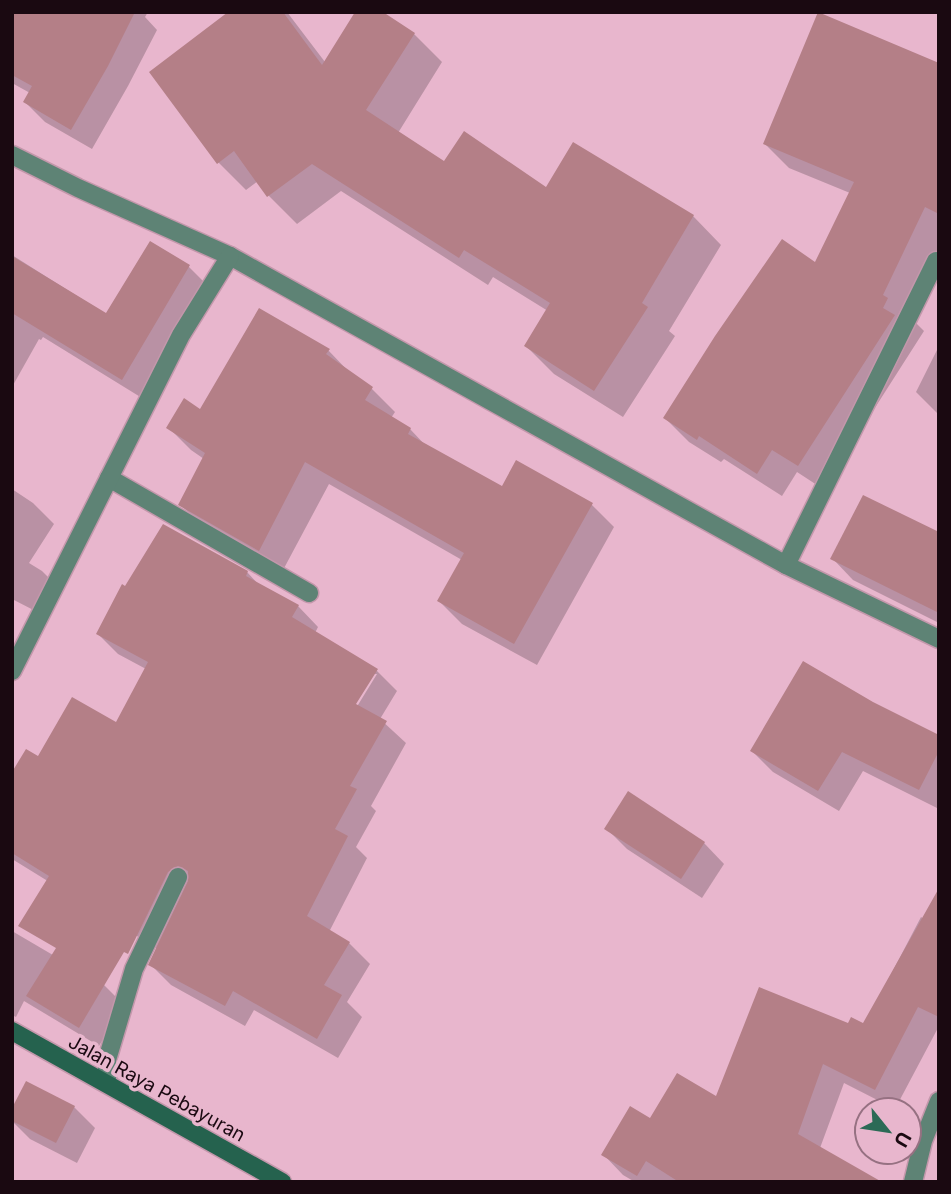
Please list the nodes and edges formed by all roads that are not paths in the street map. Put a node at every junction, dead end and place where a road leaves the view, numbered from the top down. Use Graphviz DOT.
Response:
graph roads {
  1 [pos="12,155"];
  2 [pos="230,256"];
  3 [pos="936,261"];
  4 [pos="109,478"];
  5 [pos="786,565"];
  6 [pos="309,593"];
  7 [pos="939,639"];
  8 [pos="12,671"];
  9 [pos="177,877"];
  10 [pos="12,1031"];
  11 [pos="107,1083"];
  12 [pos="939,1101"];
  13 [pos="282,1182"];
  14 [pos="913,1182"];
  1 -- 2 [label="street"];
  2 -- 4 [label="street"];
  2 -- 5 [label="street"];
  3 -- 5 [label="street"];
  4 -- 6 [label="street"];
  4 -- 8 [label="street"];
  5 -- 7 [label="street"];
  9 -- 11 [label="street"];
  10 -- 11 [label="main road, Jalan Raya Pebayuran"];
  11 -- 13 [label="main road, Jalan Raya Pebayuran"];
  12 -- 14 [label="street"];
}
